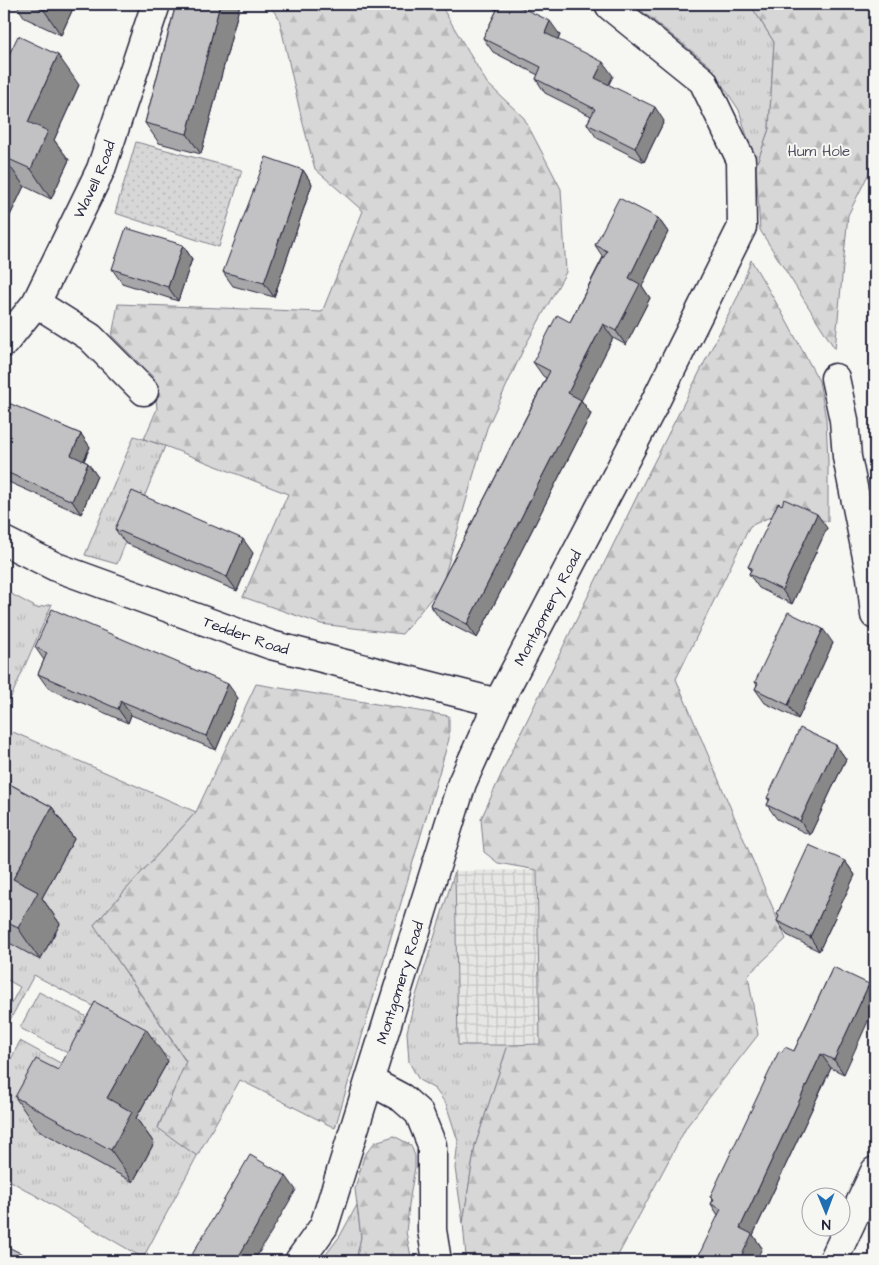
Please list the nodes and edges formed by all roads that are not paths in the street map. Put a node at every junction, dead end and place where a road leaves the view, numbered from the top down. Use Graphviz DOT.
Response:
graph roads {
  1 [pos="156,4"];
  2 [pos="609,4"];
  3 [pos="36,303"];
  4 [pos="4,343"];
  5 [pos="835,378"];
  6 [pos="144,391"];
  7 [pos="4,541"];
  8 [pos="875,615"];
  9 [pos="498,703"];
  10 [pos="370,1081"];
  11 [pos="875,1171"];
  12 [pos="299,1261"];
  13 [pos="437,1261"];
  14 [pos="833,1261"];
  1 -- 3 [label="street, Wavell Road"];
  2 -- 9 [label="street, Montgomery Road"];
  3 -- 4 [label="street, Wavell Road"];
  3 -- 6 [label="street"];
  5 -- 8 [label="street"];
  7 -- 9 [label="street, Tedder Road"];
  9 -- 10 [label="street, Montgomery Road"];
  10 -- 12 [label="street, Montgomery Road"];
  10 -- 13 [label="street"];
  11 -- 14 [label="street"];
}
